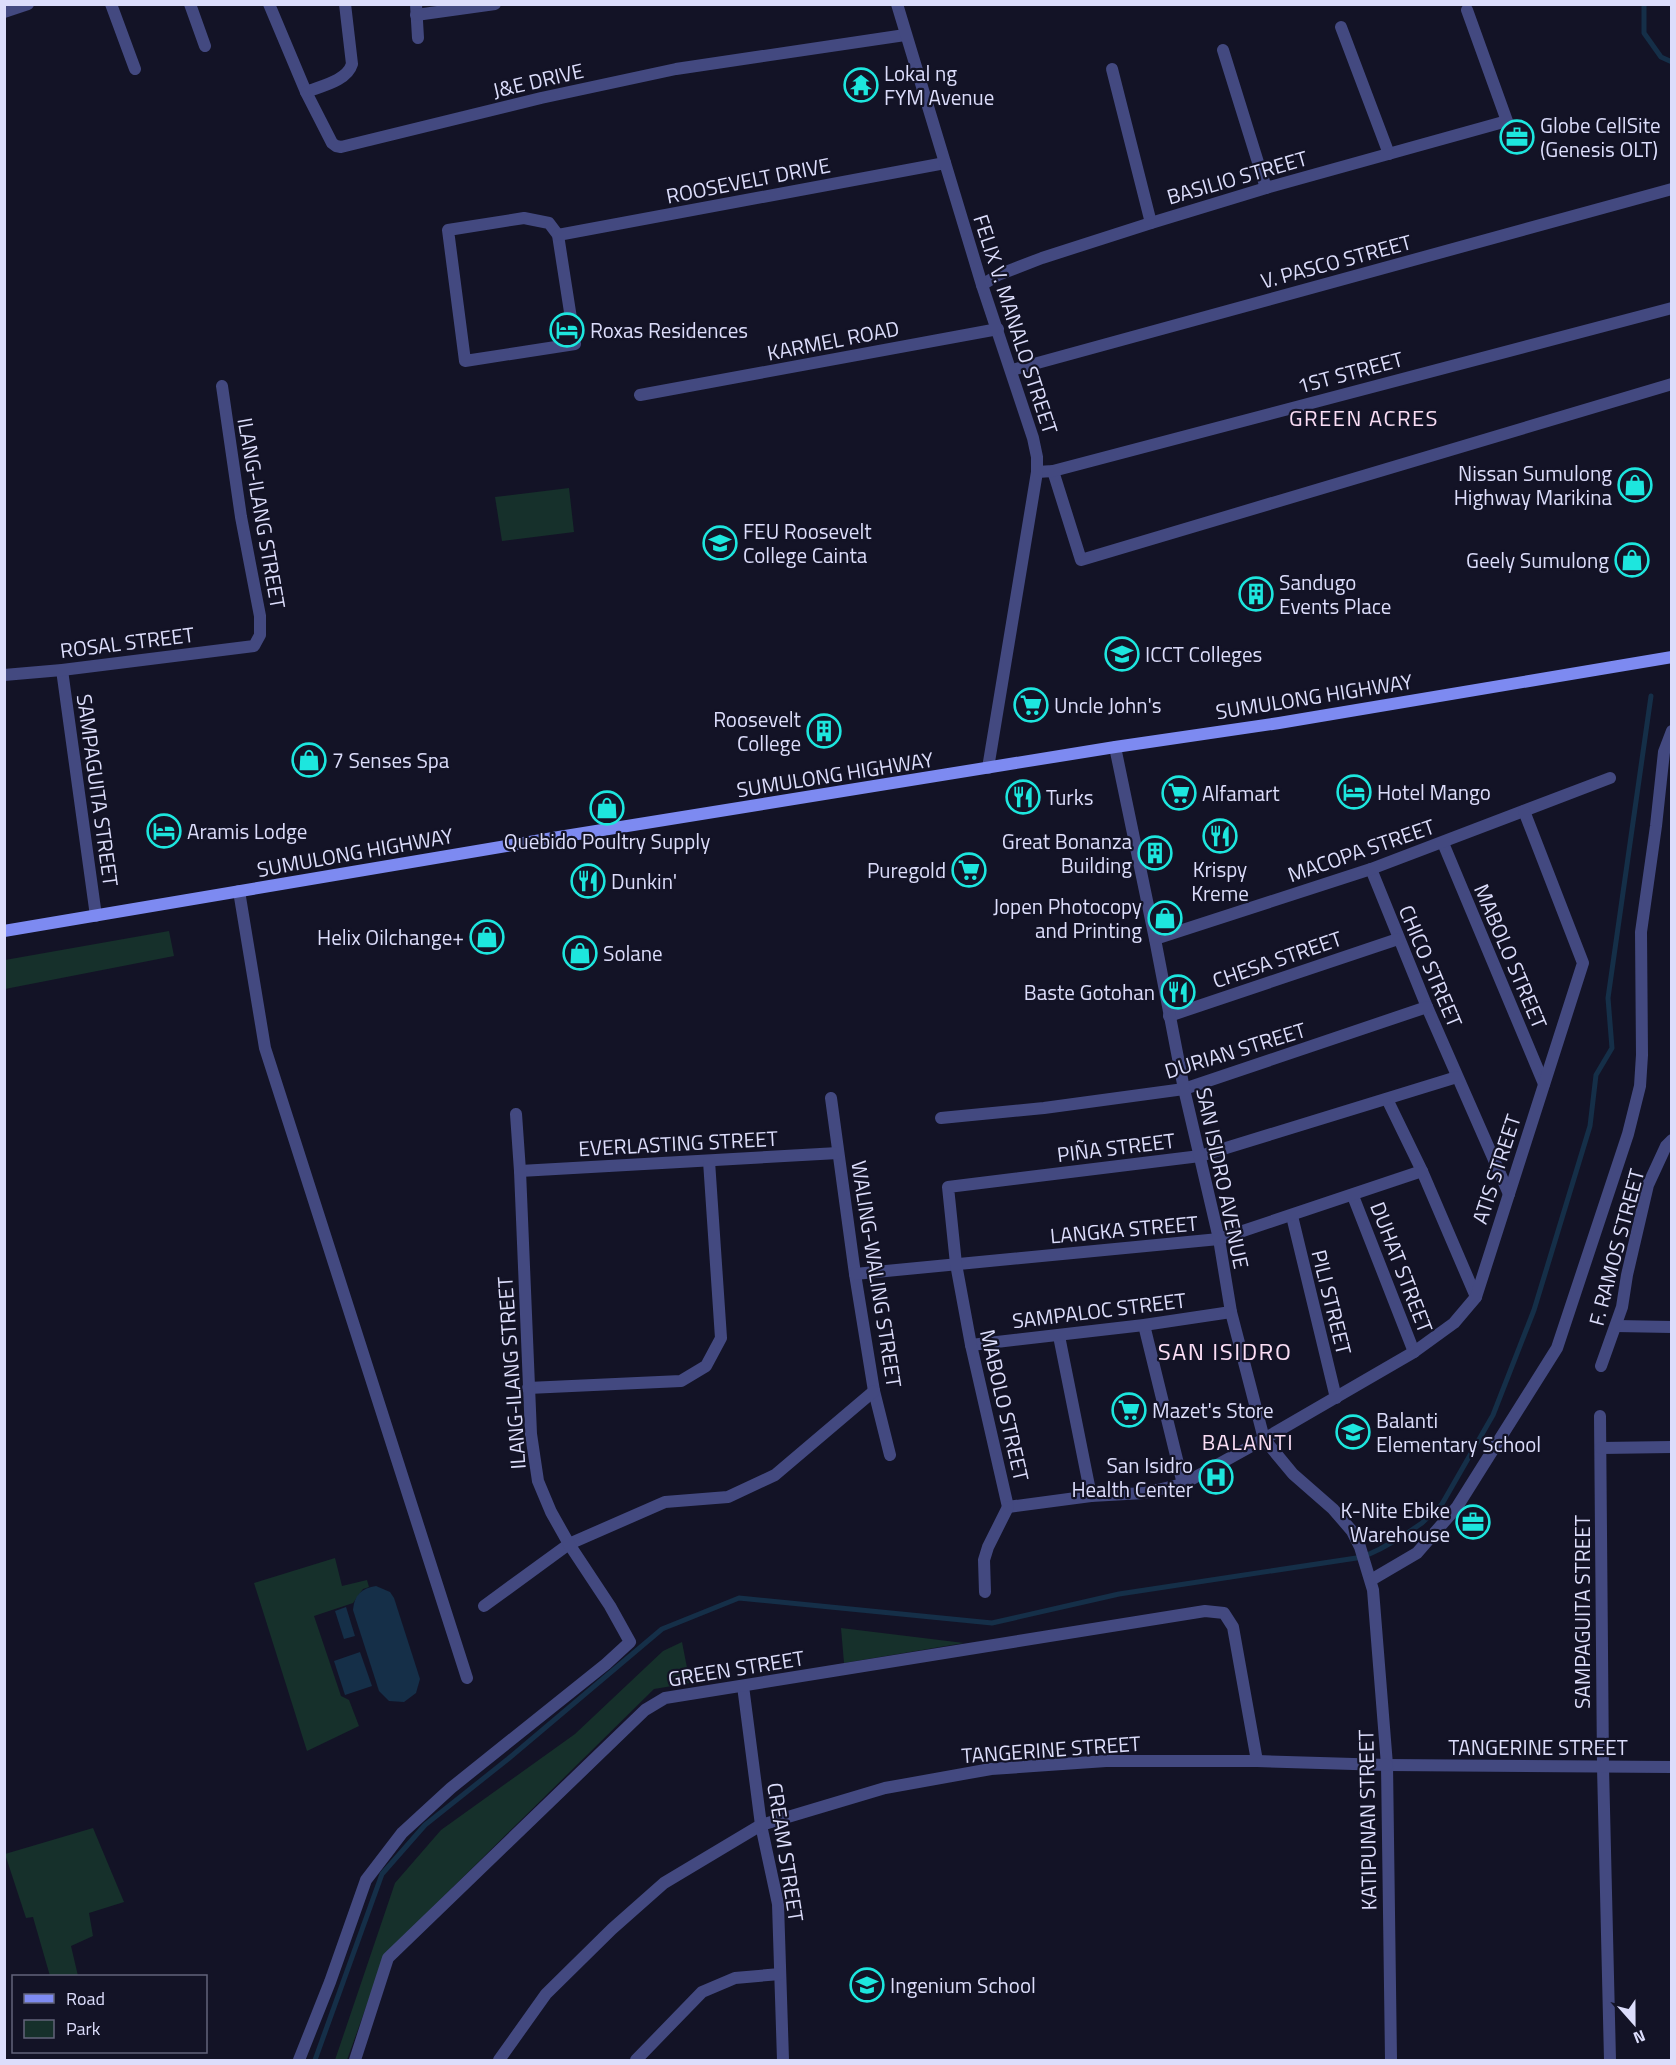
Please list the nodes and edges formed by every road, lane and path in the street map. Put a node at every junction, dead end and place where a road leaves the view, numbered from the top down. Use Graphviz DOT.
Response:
graph roads {
  1 [pos="28,4"];
  2 [pos="111,4"];
  3 [pos="190,4"];
  4 [pos="269,4"];
  5 [pos="345,4"];
  6 [pos="495,4"];
  7 [pos="897,4"];
  8 [pos="416,10"];
  9 [pos="1467,10"];
  10 [pos="4,12"];
  11 [pos="1341,27"];
  12 [pos="905,35"];
  13 [pos="418,38"];
  14 [pos="205,46"];
  15 [pos="1223,50"];
  16 [pos="135,69"];
  17 [pos="1112,69"];
  18 [pos="306,92"];
  19 [pos="1389,154"];
  20 [pos="945,163"];
  21 [pos="1266,188"];
  22 [pos="1671,189"];
  23 [pos="1151,223"];
  24 [pos="558,235"];
  25 [pos="982,285"];
  26 [pos="1671,308"];
  27 [pos="998,329"];
  28 [pos="1012,370"];
  29 [pos="1671,384"];
  30 [pos="222,386"];
  31 [pos="640,395"];
  32 [pos="1053,471"];
  33 [pos="1037,472"];
  34 [pos="254,646"];
  35 [pos="1671,657"];
  36 [pos="63,670"];
  37 [pos="4,675"];
  38 [pos="1671,731"];
  39 [pos="1114,747"];
  40 [pos="988,768"];
  41 [pos="1610,778"];
  42 [pos="1524,810"];
  43 [pos="1443,843"];
  44 [pos="1371,869"];
  45 [pos="239,891"];
  46 [pos="96,916"];
  47 [pos="4,931"];
  48 [pos="1155,939"];
  49 [pos="1398,939"];
  50 [pos="1427,1007"];
  51 [pos="1169,1016"];
  52 [pos="1457,1077"];
  53 [pos="1544,1084"];
  54 [pos="1184,1089"];
  55 [pos="831,1098"];
  56 [pos="1387,1099"];
  57 [pos="516,1114"];
  58 [pos="941,1118"];
  59 [pos="1671,1140"];
  60 [pos="838,1153"];
  61 [pos="1200,1156"];
  62 [pos="709,1161"];
  63 [pos="520,1171"];
  64 [pos="1422,1172"];
  65 [pos="948,1187"];
  66 [pos="1509,1194"];
  67 [pos="1353,1196"];
  68 [pos="1292,1216"];
  69 [pos="1219,1239"];
  70 [pos="957,1264"];
  71 [pos="855,1274"];
  72 [pos="1476,1297"];
  73 [pos="1231,1312"];
  74 [pos="1144,1325"];
  75 [pos="1616,1326"];
  76 [pos="1671,1327"];
  77 [pos="1059,1336"];
  78 [pos="971,1346"];
  79 [pos="1414,1352"];
  80 [pos="1601,1366"];
  81 [pos="528,1388"];
  82 [pos="874,1391"];
  83 [pos="1335,1398"];
  84 [pos="1600,1416"];
  85 [pos="1264,1439"];
  86 [pos="1671,1447"];
  87 [pos="1600,1448"];
  88 [pos="890,1455"];
  89 [pos="1183,1484"];
  90 [pos="1091,1496"];
  91 [pos="1008,1507"];
  92 [pos="569,1544"];
  93 [pos="1371,1580"];
  94 [pos="985,1592"];
  95 [pos="484,1606"];
  96 [pos="467,1678"];
  97 [pos="743,1686"];
  98 [pos="1257,1761"];
  99 [pos="1387,1766"];
  100 [pos="1603,1767"];
  101 [pos="1671,1767"];
  102 [pos="761,1825"];
  103 [pos="780,1974"];
  104 [pos="638,2060"];
  105 [pos="299,2061"];
  106 [pos="355,2061"];
  107 [pos="498,2061"];
  108 [pos="783,2061"];
  109 [pos="1391,2061"];
  110 [pos="1610,2061"];
  1 -- 10 [label="street"];
  2 -- 16 [label="street"];
  3 -- 14 [label="street"];
  4 -- 18 [label="street, J&E DRIVE"];
  5 -- 18 [label="street"];
  6 -- 8 [label="street"];
  7 -- 12 [label="street, FELIX V. MANALO STREET"];
  8 -- 13 [label="street"];
  9 -- 19 [label="street, BASILIO STREET"];
  11 -- 19 [label="street"];
  12 -- 18 [label="street, J&E DRIVE"];
  12 -- 20 [label="street, FELIX V. MANALO STREET"];
  15 -- 21 [label="street"];
  17 -- 23 [label="street"];
  19 -- 21 [label="street, BASILIO STREET"];
  20 -- 24 [label="street, ROOSEVELT DRIVE"];
  20 -- 25 [label="street, FELIX V. MANALO STREET"];
  21 -- 23 [label="street, BASILIO STREET"];
  22 -- 28 [label="street, V. PASCO STREET"];
  23 -- 25 [label="street, BASILIO STREET"];
  24 -- 24 [label="street"];
  25 -- 27 [label="street, FELIX V. MANALO STREET"];
  26 -- 32 [label="street, 1ST STREET"];
  27 -- 28 [label="street, FELIX V. MANALO STREET"];
  27 -- 31 [label="street, KARMEL ROAD"];
  28 -- 33 [label="street, FELIX V. MANALO STREET"];
  29 -- 32 [label="street"];
  30 -- 34 [label="street, ILANG-ILANG STREET"];
  32 -- 33 [label="street, 1ST STREET"];
  33 -- 40 [label="street, FELIX V. MANALO STREET"];
  34 -- 36 [label="street, ROSAL STREET"];
  35 -- 39 [label="main road, SUMULONG HIGHWAY"];
  36 -- 37 [label="street, ROSAL STREET"];
  36 -- 46 [label="street, SAMPAGUITA STREET"];
  38 -- 93 [label="street"];
  39 -- 40 [label="main road, SUMULONG HIGHWAY"];
  39 -- 48 [label="street, SAN ISIDRO AVENUE"];
  40 -- 45 [label="main road, SUMULONG HIGHWAY"];
  41 -- 42 [label="street, MACOPA STREET"];
  42 -- 43 [label="street, MACOPA STREET"];
  42 -- 53 [label="street, ATIS STREET"];
  43 -- 44 [label="street, MACOPA STREET"];
  43 -- 53 [label="street, MABOLO STREET"];
  44 -- 48 [label="street, MACOPA STREET"];
  44 -- 49 [label="street, CHICO STREET"];
  45 -- 46 [label="main road, SUMULONG HIGHWAY"];
  45 -- 96 [label="street"];
  46 -- 47 [label="main road, SUMULONG HIGHWAY"];
  48 -- 51 [label="street, SAN ISIDRO AVENUE"];
  49 -- 50 [label="street, CHICO STREET"];
  49 -- 51 [label="street, CHESA STREET"];
  50 -- 52 [label="street, CHICO STREET"];
  50 -- 54 [label="street, DURIAN STREET"];
  51 -- 54 [label="street, SAN ISIDRO AVENUE"];
  52 -- 56 [label="street, PIÑA STREET"];
  52 -- 66 [label="street, CHICO STREET"];
  53 -- 66 [label="street, ATIS STREET"];
  54 -- 58 [label="street, DURIAN STREET"];
  54 -- 61 [label="street, SAN ISIDRO AVENUE"];
  55 -- 60 [label="street, WALING-WALING STREET"];
  56 -- 61 [label="street, PIÑA STREET"];
  56 -- 64 [label="street"];
  57 -- 63 [label="street, ILANG-ILANG STREET"];
  59 -- 75 [label="street, F. RAMOS STREET"];
  60 -- 62 [label="street, EVERLASTING STREET"];
  60 -- 71 [label="street, WALING-WALING STREET"];
  61 -- 65 [label="street, PIÑA STREET"];
  61 -- 69 [label="street, SAN ISIDRO AVENUE"];
  62 -- 63 [label="street, EVERLASTING STREET"];
  62 -- 81 [label="street"];
  63 -- 81 [label="street, ILANG-ILANG STREET"];
  64 -- 67 [label="street, LANGKA STREET"];
  64 -- 72 [label="street"];
  65 -- 70 [label="street, MABOLO STREET"];
  66 -- 72 [label="street, ATIS STREET"];
  67 -- 68 [label="street, LANGKA STREET"];
  67 -- 79 [label="street, DUHAT STREET"];
  68 -- 69 [label="street, LANGKA STREET"];
  68 -- 83 [label="street, PILI STREET"];
  69 -- 70 [label="street, LANGKA STREET"];
  69 -- 73 [label="street, SAN ISIDRO AVENUE"];
  70 -- 71 [label="street, LANGKA STREET"];
  70 -- 78 [label="street, MABOLO STREET"];
  71 -- 82 [label="street, WALING-WALING STREET"];
  72 -- 79 [label="street, ATIS STREET"];
  73 -- 74 [label="street, SAMPALOC STREET"];
  73 -- 85 [label="street, SAN ISIDRO AVENUE"];
  74 -- 77 [label="street, SAMPALOC STREET"];
  74 -- 89 [label="street"];
  75 -- 76 [label="street"];
  75 -- 80 [label="street, F. RAMOS STREET"];
  77 -- 78 [label="street, SAMPALOC STREET"];
  77 -- 90 [label="street"];
  78 -- 91 [label="street, MABOLO STREET"];
  79 -- 83 [label="street, ATIS STREET"];
  81 -- 92 [label="street, ILANG-ILANG STREET"];
  82 -- 88 [label="street, WALING-WALING STREET"];
  82 -- 92 [label="street"];
  83 -- 85 [label="street, ATIS STREET"];
  84 -- 87 [label="street, SAMPAGUITA STREET"];
  85 -- 89 [label="street, MABOLO STREET"];
  85 -- 93 [label="street, SAN ISIDRO AVENUE"];
  86 -- 87 [label="street"];
  87 -- 100 [label="street, SAMPAGUITA STREET"];
  89 -- 90 [label="street, MABOLO STREET"];
  90 -- 91 [label="street, MABOLO STREET"];
  91 -- 94 [label="street"];
  92 -- 95 [label="street"];
  92 -- 105 [label="street, ILANG-ILANG STREET"];
  93 -- 99 [label="street, KATIPUNAN STREET"];
  97 -- 98 [label="street, GREEN STREET"];
  97 -- 102 [label="street, CREAM STREET"];
  97 -- 106 [label="street, GREEN STREET"];
  98 -- 99 [label="street, TANGERINE STREET"];
  98 -- 102 [label="street, TANGERINE STREET"];
  99 -- 100 [label="street, TANGERINE STREET"];
  99 -- 109 [label="street, KATIPUNAN STREET"];
  100 -- 101 [label="street, TANGERINE STREET"];
  100 -- 110 [label="street, SAMPAGUITA STREET"];
  102 -- 103 [label="street, CREAM STREET"];
  102 -- 107 [label="street, TANGERINE STREET"];
  103 -- 104 [label="street"];
  103 -- 108 [label="street, CREAM STREET"];
}
